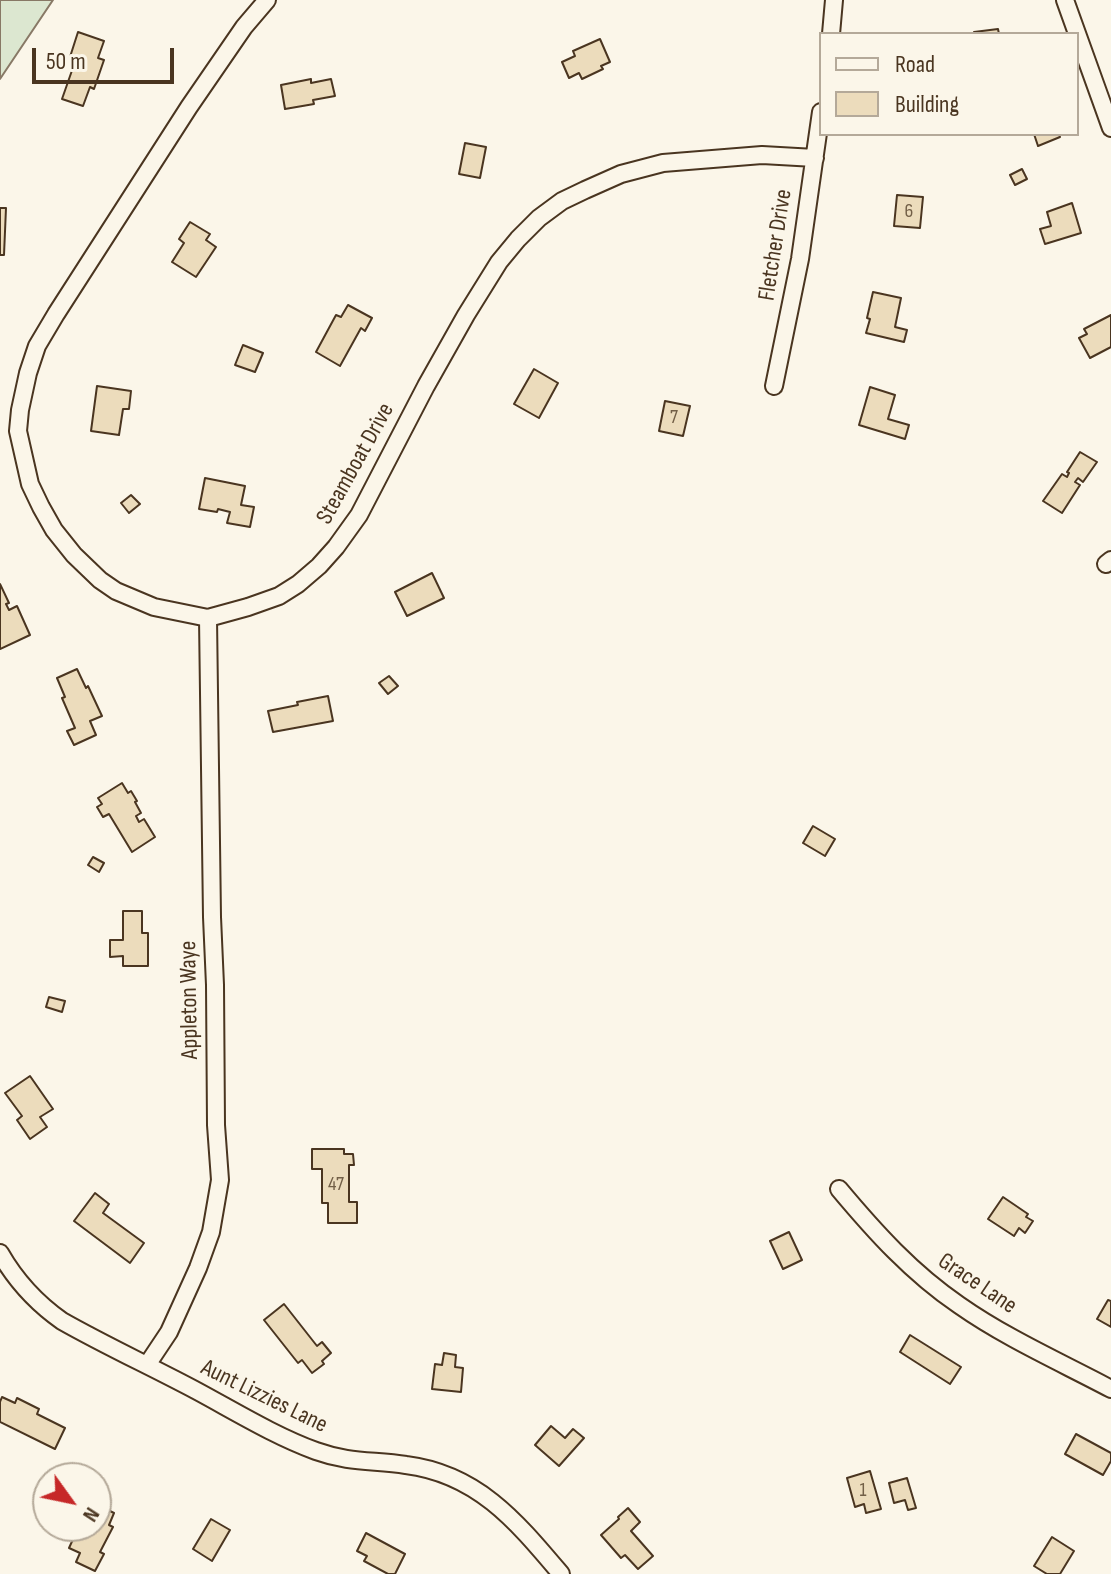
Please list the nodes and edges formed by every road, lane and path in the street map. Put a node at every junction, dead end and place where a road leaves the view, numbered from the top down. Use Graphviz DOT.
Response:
graph roads {
  1 [pos="267,0"];
  2 [pos="834,0"];
  3 [pos="1065,0"];
  4 [pos="831,32"];
  5 [pos="1076,32"];
  6 [pos="1079,39"];
  7 [pos="819,127"];
  8 [pos="1111,128"];
  9 [pos="815,158"];
  10 [pos="774,386"];
  11 [pos="208,618"];
  12 [pos="839,1189"];
  13 [pos="0,1253"];
  14 [pos="147,1365"];
  15 [pos="1111,1389"];
  16 [pos="561,1574"];
  1 -- 11 [label="street, Steamboat Drive"];
  2 -- 4 [label="street"];
  3 -- 5 [label="street"];
  6 -- 8 [label="street"];
  7 -- 9 [label="street, Fletcher Drive"];
  9 -- 10 [label="street, Fletcher Drive"];
  9 -- 11 [label="street, Steamboat Drive"];
  11 -- 14 [label="street, Appleton Waye"];
  12 -- 15 [label="street, Grace Lane"];
  13 -- 14 [label="street, Aunt Lizzies Lane"];
  14 -- 16 [label="street, Aunt Lizzies Lane"];
}
